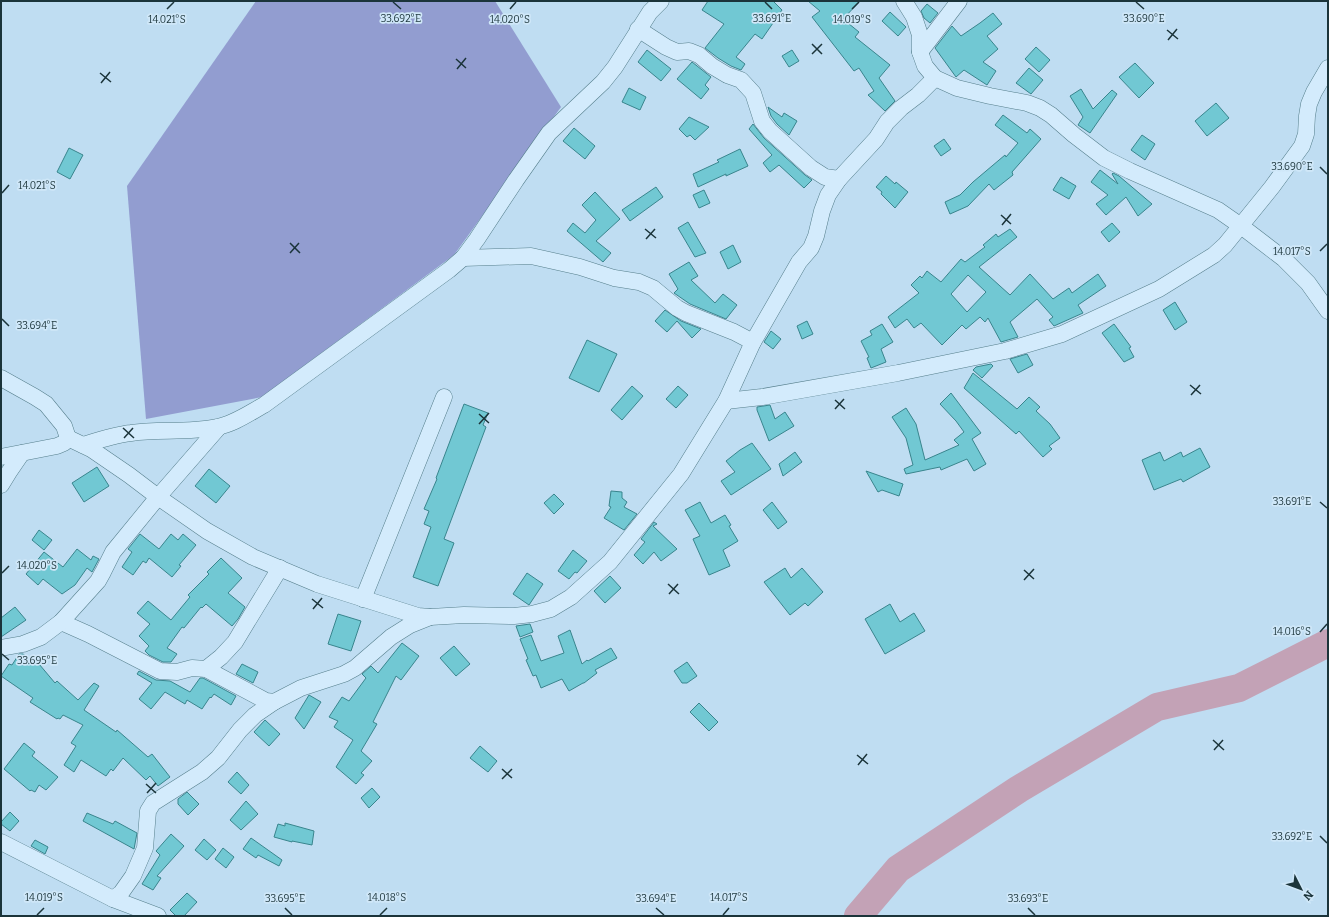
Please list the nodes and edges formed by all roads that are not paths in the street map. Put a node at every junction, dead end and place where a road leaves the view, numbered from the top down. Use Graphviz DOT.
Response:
graph roads {
  1 [pos="661,1"];
  2 [pos="904,1"];
  3 [pos="959,1"];
  4 [pos="638,29"];
  5 [pos="920,52"];
  6 [pos="1328,68"];
  7 [pos="935,78"];
  8 [pos="839,179"];
  9 [pos="1241,226"];
  10 [pos="463,258"];
  11 [pos="1328,311"];
  12 [pos="753,342"];
  13 [pos="1,378"];
  14 [pos="444,397"];
  15 [pos="726,401"];
  16 [pos="219,427"];
  17 [pos="68,438"];
  18 [pos="83,445"];
  19 [pos="22,453"];
  20 [pos="1,457"];
  21 [pos="1,486"];
  22 [pos="158,497"];
  23 [pos="280,568"];
  24 [pos="363,599"];
  25 [pos="430,617"];
  26 [pos="61,622"];
  27 [pos="1,648"];
  28 [pos="206,669"];
  29 [pos="274,702"];
  30 [pos="1,842"];
  31 [pos="113,899"];
  32 [pos="158,916"];
  1 -- 4 [label="street"];
  2 -- 5 [label="street"];
  3 -- 5 [label="street"];
  4 -- 8 [label="street"];
  4 -- 10 [label="street"];
  5 -- 7 [label="street"];
  6 -- 9 [label="street"];
  7 -- 8 [label="street"];
  7 -- 9 [label="street"];
  8 -- 12 [label="street"];
  9 -- 11 [label="street"];
  9 -- 15 [label="street"];
  10 -- 12 [label="street"];
  10 -- 16 [label="street"];
  12 -- 15 [label="street"];
  13 -- 17 [label="street"];
  14 -- 24 [label="street"];
  15 -- 25 [label="street"];
  16 -- 18 [label="street"];
  16 -- 22 [label="street"];
  17 -- 18 [label="street"];
  17 -- 19 [label="street"];
  18 -- 22 [label="street"];
  19 -- 20 [label="street"];
  19 -- 21 [label="street"];
  22 -- 23 [label="street"];
  22 -- 26 [label="street"];
  23 -- 24 [label="street"];
  23 -- 28 [label="street"];
  24 -- 25 [label="street"];
  25 -- 29 [label="street"];
  26 -- 27 [label="street"];
  26 -- 28 [label="street"];
  28 -- 29 [label="street"];
  29 -- 31 [label="street"];
  30 -- 31 [label="street"];
  31 -- 32 [label="street"];
}
